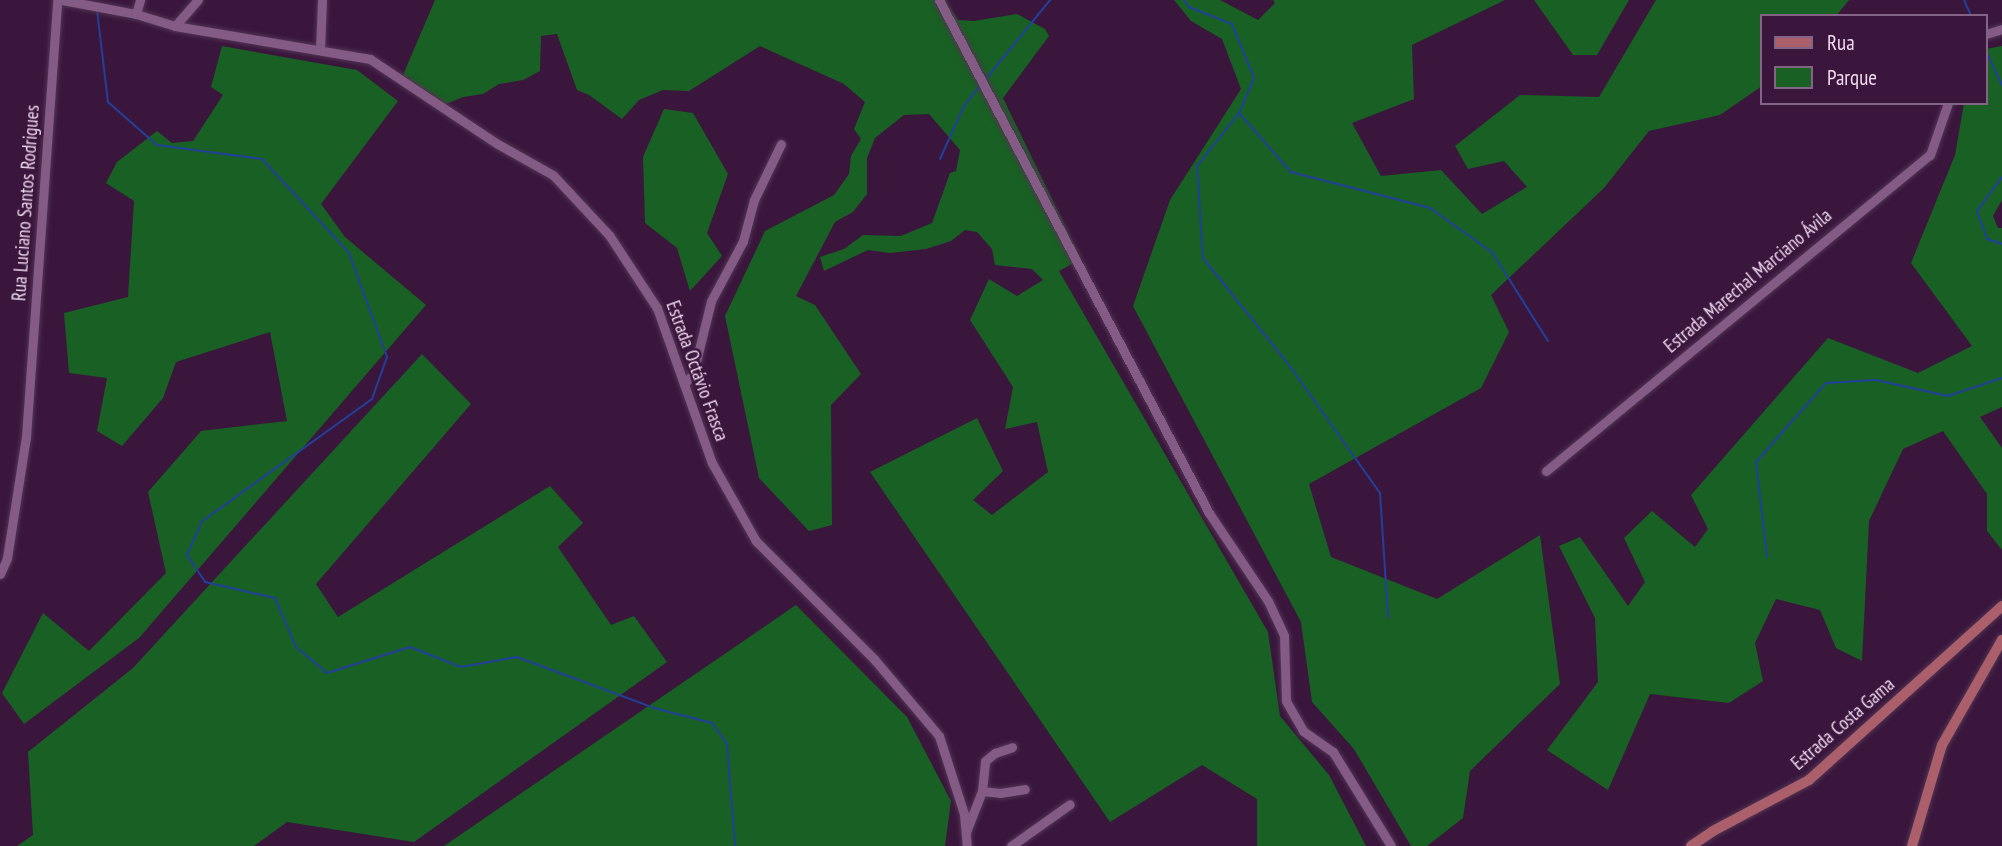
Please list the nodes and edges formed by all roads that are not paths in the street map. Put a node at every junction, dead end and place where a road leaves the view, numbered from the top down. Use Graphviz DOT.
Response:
graph roads {
  1 [pos="60,0"];
  2 [pos="140,0"];
  3 [pos="198,0"];
  4 [pos="322,0"];
  5 [pos="939,0"];
  6 [pos="90,2"];
  7 [pos="136,14"];
  8 [pos="175,26"];
  9 [pos="320,50"];
  10 [pos="1947,105"];
  11 [pos="781,144"];
  12 [pos="684,384"];
  13 [pos="1546,471"];
  14 [pos="0,574"];
  15 [pos="1999,613"];
  16 [pos="2002,640"];
  17 [pos="1012,747"];
  18 [pos="1025,789"];
  19 [pos="982,791"];
  20 [pos="1070,804"];
  21 [pos="966,833"];
  22 [pos="967,846"];
  23 [pos="1011,846"];
  24 [pos="1391,846"];
  25 [pos="1691,846"];
  26 [pos="1912,846"];
  1 -- 6 [label="street, Estrada Octávio Frasca"];
  1 -- 14 [label="street, Rua Luciano Santos Rodrigues"];
  2 -- 7 [label="street"];
  3 -- 8 [label="street"];
  4 -- 9 [label="street"];
  5 -- 24 [label="street"];
  6 -- 7 [label="street, Estrada Octávio Frasca"];
  7 -- 8 [label="street, Estrada Octávio Frasca"];
  8 -- 9 [label="street, Estrada Octávio Frasca"];
  9 -- 12 [label="street, Estrada Octávio Frasca"];
  10 -- 13 [label="street, Estrada Marechal Marciano Ávila"];
  11 -- 12 [label="street"];
  12 -- 21 [label="street, Estrada Octávio Frasca"];
  15 -- 25 [label="main road, Estrada Costa Gama"];
  16 -- 26 [label="main road"];
  17 -- 19 [label="street"];
  18 -- 19 [label="street"];
  19 -- 21 [label="street"];
  20 -- 23 [label="street"];
  21 -- 22 [label="street, Estrada Octávio Frasca"];
}
